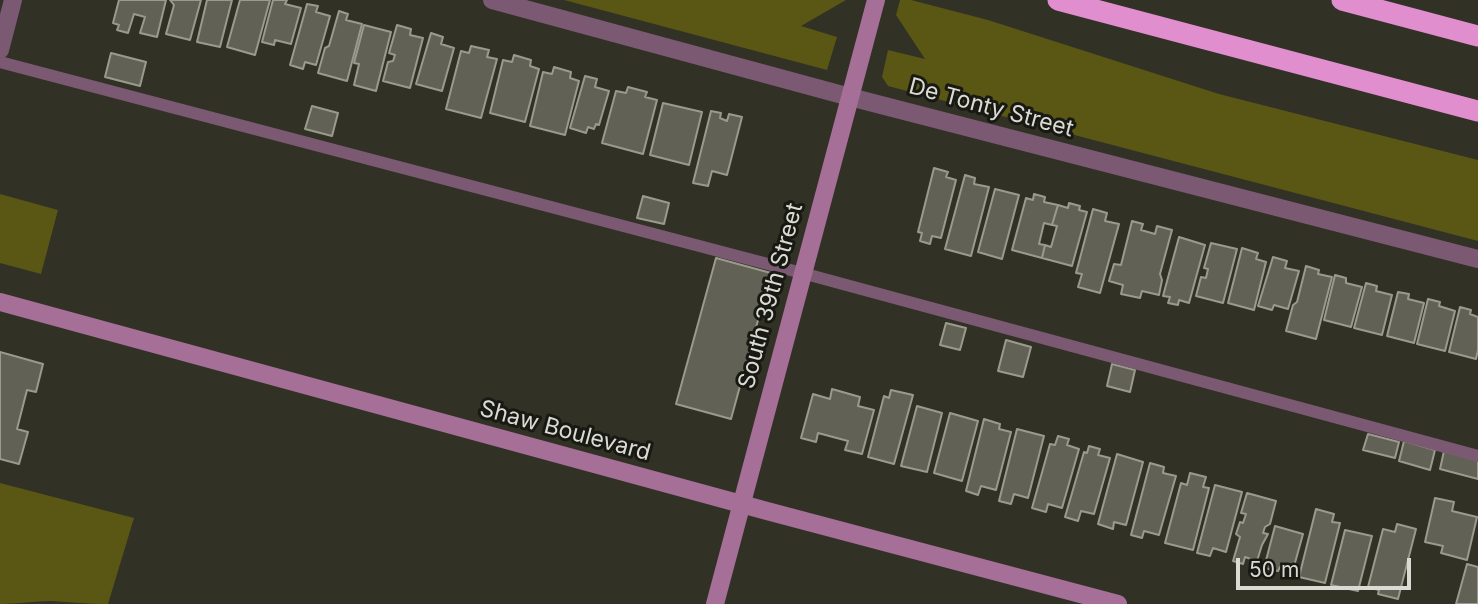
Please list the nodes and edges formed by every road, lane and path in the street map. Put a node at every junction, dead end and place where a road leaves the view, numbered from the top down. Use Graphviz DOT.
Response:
graph roads {
  1 [pos="13,0"];
  2 [pos="492,0"];
  3 [pos="876,0"];
  4 [pos="1058,0"];
  5 [pos="1342,0"];
  6 [pos="1478,36"];
  7 [pos="0,50"];
  8 [pos="0,62"];
  9 [pos="850,97"];
  10 [pos="1473,110"];
  11 [pos="1478,259"];
  12 [pos="802,273"];
  13 [pos="0,302"];
  14 [pos="1478,456"];
  15 [pos="741,504"];
  16 [pos="715,604"];
  17 [pos="1118,604"];
  1 -- 7 [label="street"];
  2 -- 9 [label="street, De Tonty Street"];
  3 -- 9 [label="street, South 39th Street"];
  4 -- 10 [label="highway"];
  5 -- 6 [label="highway"];
  8 -- 12 [label="lane"];
  9 -- 11 [label="street, De Tonty Street"];
  9 -- 12 [label="street, South 39th Street"];
  12 -- 14 [label="lane"];
  12 -- 15 [label="street, South 39th Street"];
  13 -- 15 [label="street, Shaw Boulevard"];
  15 -- 16 [label="street, South 39th Street"];
  15 -- 17 [label="street, Shaw Boulevard"];
}
